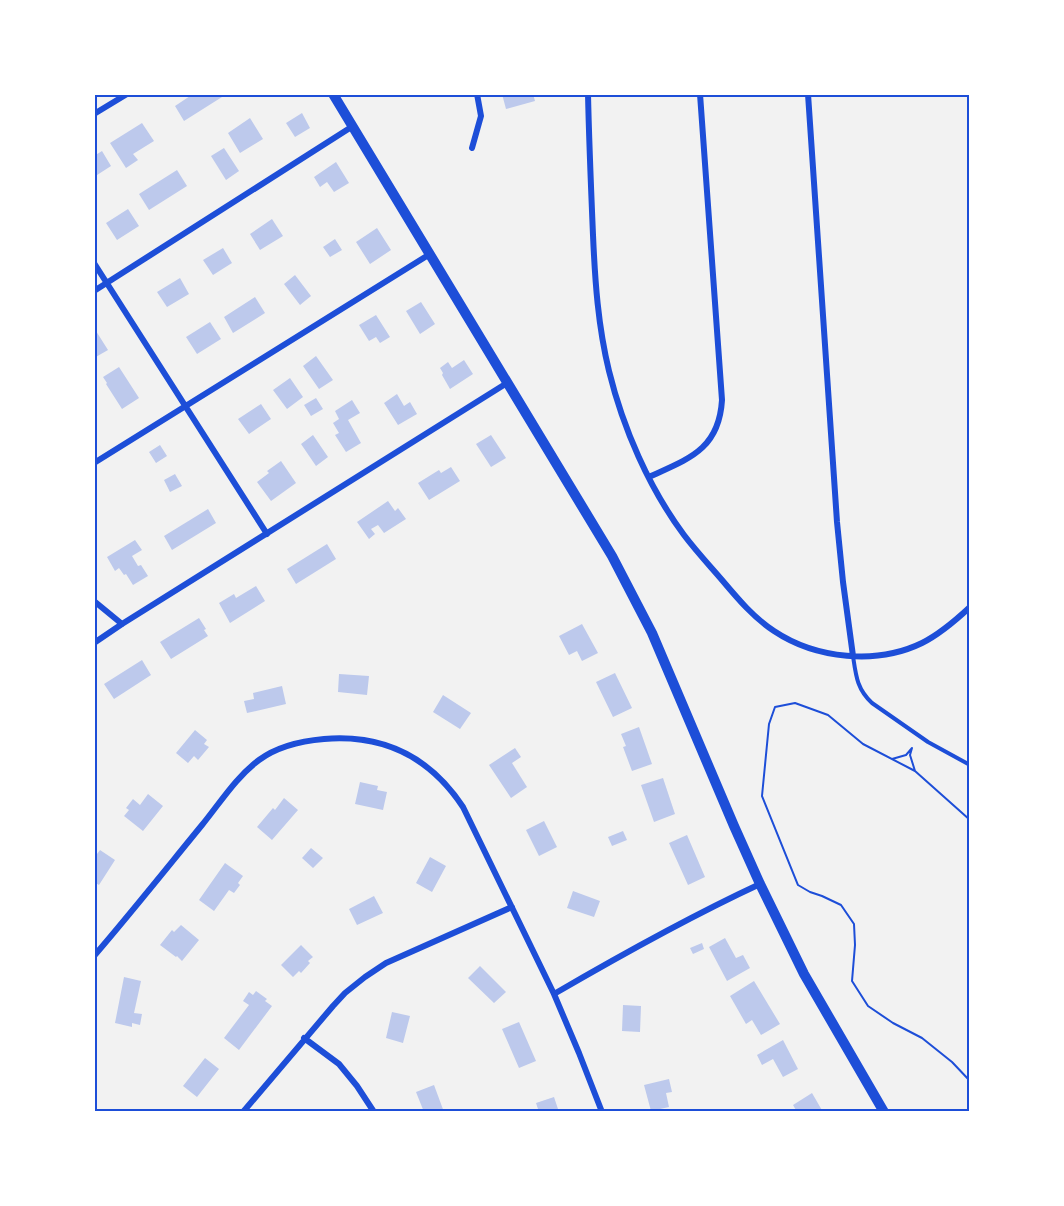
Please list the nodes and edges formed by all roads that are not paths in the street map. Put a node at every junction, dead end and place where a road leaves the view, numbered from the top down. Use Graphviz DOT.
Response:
graph roads {
  1 [pos="127,94"];
  2 [pos="333,94"];
  3 [pos="477,94"];
  4 [pos="588,94"];
  5 [pos="700,94"];
  6 [pos="808,94"];
  7 [pos="94,114"];
  8 [pos="353,126"];
  9 [pos="472,148"];
  10 [pos="431,254"];
  11 [pos="94,263"];
  12 [pos="107,283"];
  13 [pos="94,291"];
  14 [pos="507,383"];
  15 [pos="186,406"];
  16 [pos="94,463"];
  17 [pos="649,477"];
  18 [pos="267,534"];
  19 [pos="94,601"];
  20 [pos="969,608"];
  21 [pos="122,624"];
  22 [pos="94,643"];
  23 [pos="853,656"];
  24 [pos="969,765"];
  25 [pos="760,884"];
  26 [pos="512,906"];
  27 [pos="94,956"];
  28 [pos="554,994"];
  29 [pos="304,1038"];
  30 [pos="243,1112"];
  31 [pos="374,1112"];
  32 [pos="602,1112"];
  33 [pos="884,1112"];
  1 -- 7 [label="street"];
  2 -- 8 [label="street"];
  3 -- 9 [label="street"];
  4 -- 17 [label="street"];
  5 -- 17 [label="street"];
  6 -- 23 [label="street"];
  8 -- 10 [label="street"];
  8 -- 12 [label="street"];
  10 -- 14 [label="street"];
  10 -- 15 [label="street"];
  11 -- 12 [label="street"];
  12 -- 13 [label="street"];
  12 -- 15 [label="street"];
  14 -- 18 [label="street"];
  14 -- 25 [label="street"];
  15 -- 16 [label="street"];
  15 -- 18 [label="street"];
  17 -- 23 [label="street"];
  18 -- 21 [label="street"];
  19 -- 21 [label="street"];
  20 -- 23 [label="street"];
  21 -- 22 [label="street"];
  23 -- 24 [label="lane"];
  25 -- 28 [label="street"];
  25 -- 33 [label="street"];
  26 -- 27 [label="street"];
  26 -- 28 [label="street"];
  26 -- 29 [label="street"];
  28 -- 32 [label="street"];
  29 -- 30 [label="street"];
  29 -- 31 [label="street"];
}
